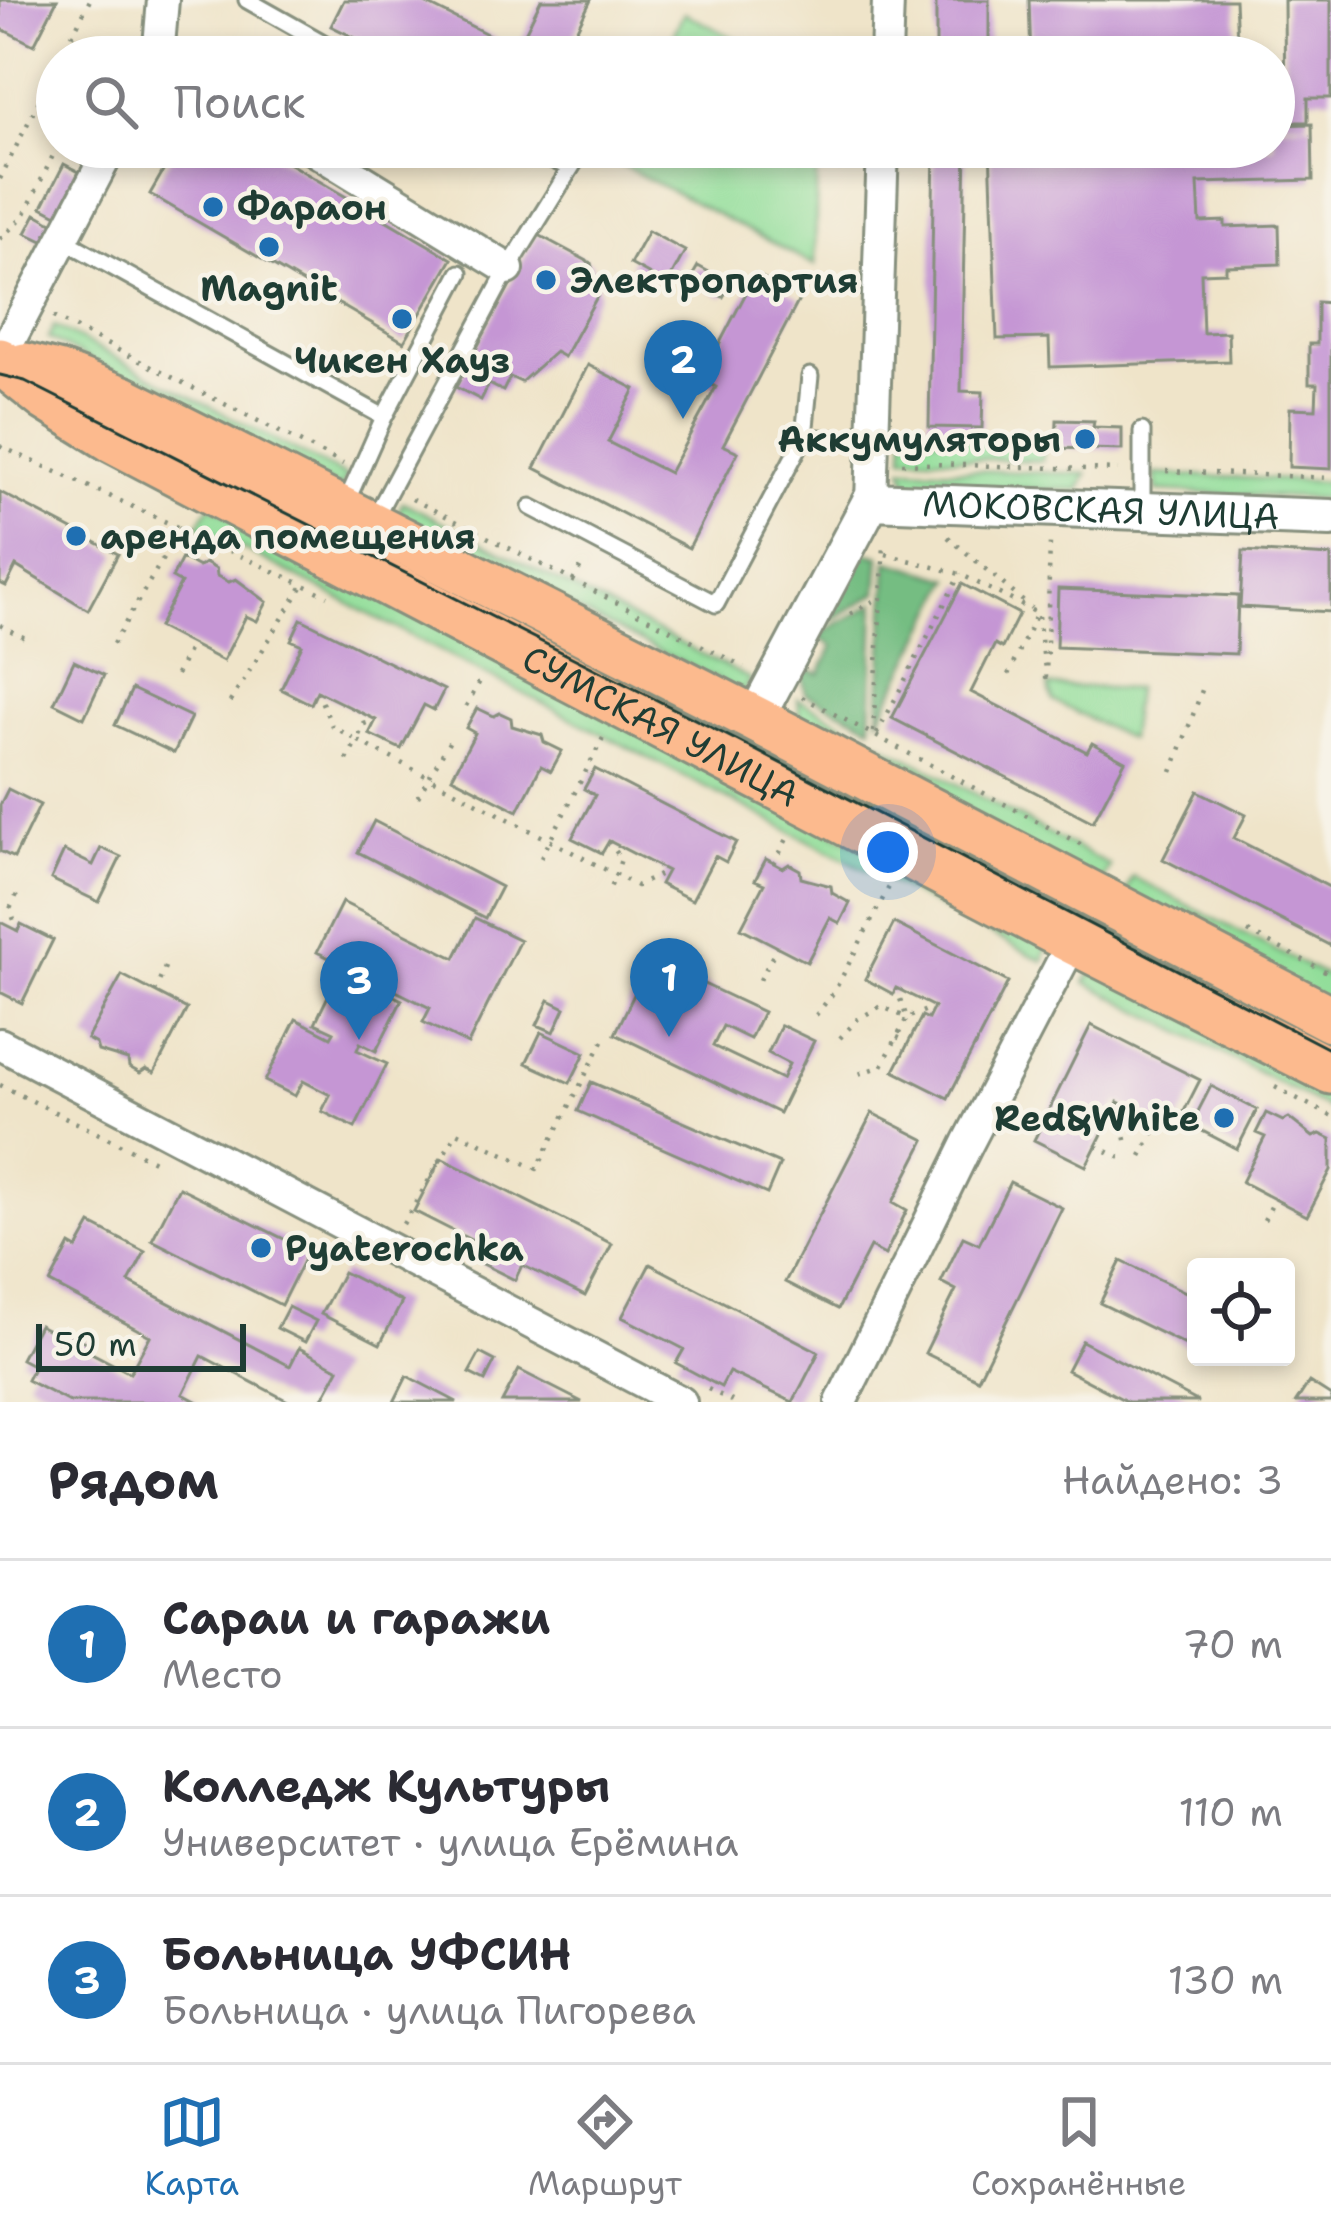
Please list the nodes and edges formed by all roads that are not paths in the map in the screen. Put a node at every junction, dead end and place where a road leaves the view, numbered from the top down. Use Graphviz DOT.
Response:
graph roads {
  1 [pos="163,0"];
  2 [pos="247,0"];
  3 [pos="888,0"];
  4 [pos="160,36"];
  5 [pos="311,36"];
  6 [pos="887,36"];
  7 [pos="100,168"];
  8 [pos="344,168"];
  9 [pos="570,168"];
  10 [pos="882,168"];
  11 [pos="62,239"];
  12 [pos="508,268"];
  13 [pos="460,273"];
  14 [pos="0,360"];
  15 [pos="810,376"];
  16 [pos="384,417"];
  17 [pos="1142,431"];
  18 [pos="804,437"];
  19 [pos="873,442"];
  20 [pos="871,500"];
  21 [pos="531,507"];
  22 [pos="1142,510"];
  23 [pos="357,517"];
  24 [pos="1331,518"];
  25 [pos="764,700"];
  26 [pos="1073,941"];
  27 [pos="1331,1019"];
  28 [pos="0,1044"];
  29 [pos="1331,1071"];
  30 [pos="681,1402"];
  31 [pos="841,1402"];
  1 -- 4 [label="street"];
  2 -- 5 [label="lane"];
  3 -- 6 [label="street"];
  7 -- 11 [label="street"];
  8 -- 12 [label="street"];
  9 -- 12 [label="lane"];
  10 -- 19 [label="street"];
  11 -- 14 [label="street"];
  11 -- 16 [label="lane"];
  12 -- 23 [label="lane"];
  13 -- 16 [label="lane"];
  14 -- 23 [label="main road, СУМСКАЯ УЛИЦА"];
  14 -- 26 [label="main road, СУМСКАЯ УЛИЦА"];
  15 -- 18 [label="lane"];
  16 -- 23 [label="lane"];
  17 -- 22 [label="lane"];
  18 -- 19 [label="lane"];
  18 -- 21 [label="lane"];
  19 -- 20 [label="street"];
  20 -- 22 [label="street, МОКОВСКАЯ УЛИЦА"];
  20 -- 25 [label="street"];
  22 -- 24 [label="street, МОКОВСКАЯ УЛИЦА"];
  23 -- 25 [label="main road, СУМСКАЯ УЛИЦА"];
  25 -- 27 [label="main road, СУМСКАЯ УЛИЦА"];
  26 -- 29 [label="main road, СУМСКАЯ УЛИЦА"];
  26 -- 31 [label="street"];
  28 -- 30 [label="street"];
}
